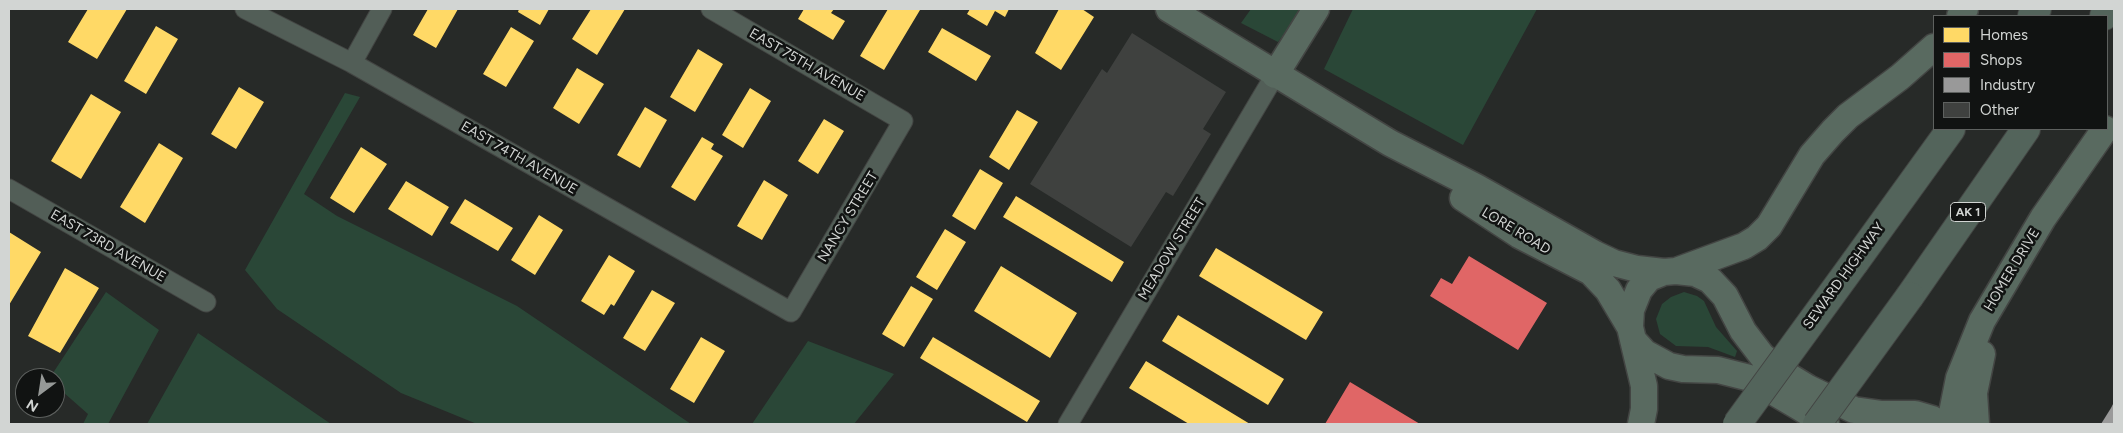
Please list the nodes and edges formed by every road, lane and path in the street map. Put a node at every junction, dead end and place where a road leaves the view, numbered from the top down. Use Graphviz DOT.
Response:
graph roads {
  1 [pos="245,9"];
  2 [pos="382,9"];
  3 [pos="711,9"];
  4 [pos="1169,9"];
  5 [pos="1316,9"];
  6 [pos="1933,48"];
  7 [pos="352,63"];
  8 [pos="1275,75"];
  9 [pos="903,121"];
  10 [pos="1950,130"];
  11 [pos="2025,130"];
  12 [pos="2104,130"];
  13 [pos="1390,143"];
  14 [pos="9,189"];
  15 [pos="1670,271"];
  16 [pos="2012,272"];
  17 [pos="206,302"];
  18 [pos="791,312"];
  19 [pos="1632,333"];
  20 [pos="1068,424"];
  21 [pos="1641,424"];
  22 [pos="1737,424"];
  23 [pos="1817,424"];
  24 [pos="1826,424"];
  25 [pos="1940,424"];
  26 [pos="1953,424"];
  27 [pos="1976,424"];
  1 -- 7 [label="street, EAST 74TH AVENUE"];
  2 -- 7 [label="street"];
  3 -- 9 [label="street, EAST 75TH AVENUE"];
  4 -- 8 [label="street, LORE ROAD"];
  5 -- 8 [label="street"];
  6 -- 15 [label="street"];
  7 -- 18 [label="street, EAST 74TH AVENUE"];
  8 -- 13 [label="street, LORE ROAD"];
  8 -- 20 [label="street, MEADOW STREET"];
  9 -- 18 [label="street, NANCY STREET"];
  10 -- 22 [label="highway, SEWARD HIGHWAY, bridge"];
  11 -- 23 [label="highway, AK 1, bridge"];
  12 -- 16 [label="street, HOMER DRIVE"];
  13 -- 15 [label="street, LORE ROAD"];
  13 -- 19 [label="street, LORE ROAD"];
  14 -- 17 [label="street, EAST 73RD AVENUE"];
  15 -- 19 [label="street"];
  15 -- 25 [label="street, LORE ROAD"];
  16 -- 26 [label="street, HOMER DRIVE"];
  16 -- 27 [label="street"];
  19 -- 21 [label="street"];
  19 -- 24 [label="street"];
}
